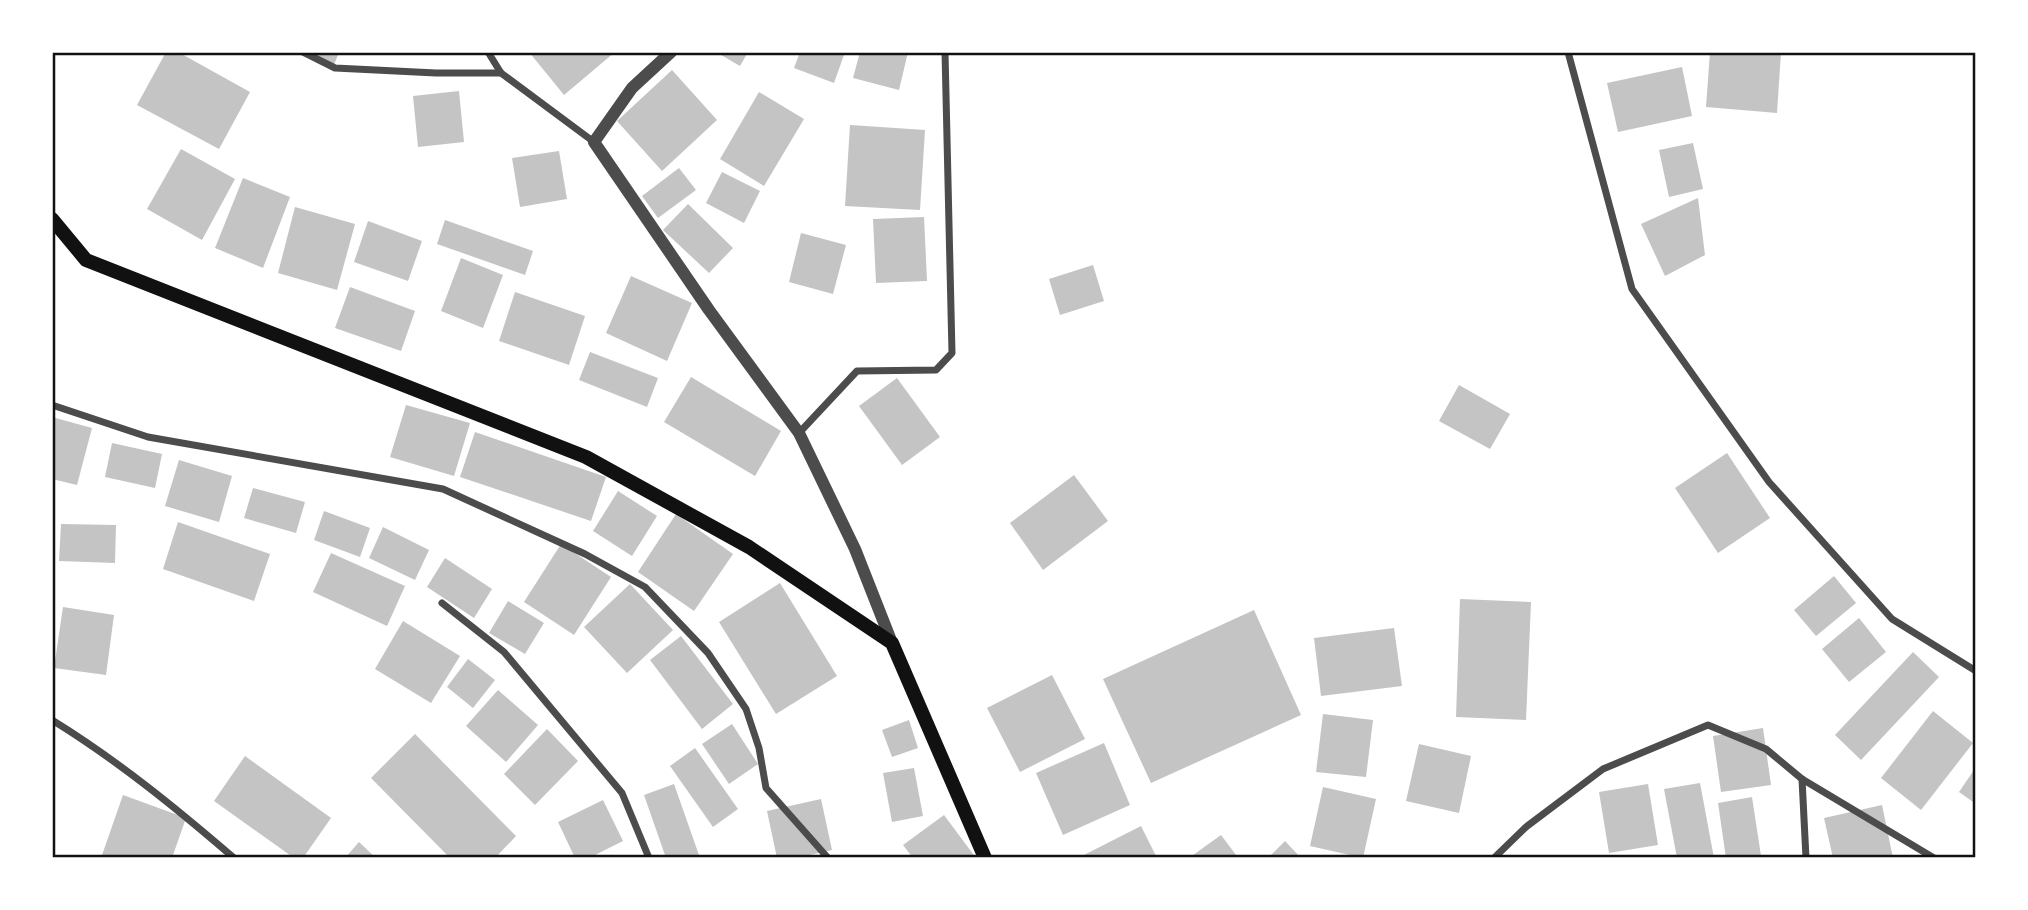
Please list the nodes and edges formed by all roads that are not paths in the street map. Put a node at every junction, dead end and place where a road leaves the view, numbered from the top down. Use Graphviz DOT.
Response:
graph roads {
  1 [pos="303,52"];
  2 [pos="488,52"];
  3 [pos="671,52"];
  4 [pos="945,52"];
  5 [pos="1568,52"];
  6 [pos="501,73"];
  7 [pos="594,142"];
  8 [pos="52,219"];
  9 [pos="52,405"];
  10 [pos="799,433"];
  11 [pos="442,603"];
  12 [pos="892,643"];
  13 [pos="1976,671"];
  14 [pos="52,720"];
  15 [pos="1802,779"];
  16 [pos="234,858"];
  17 [pos="649,858"];
  18 [pos="828,858"];
  19 [pos="985,858"];
  20 [pos="1494,858"];
  21 [pos="1806,858"];
  22 [pos="1934,858"];
  1 -- 6 [label="street"];
  2 -- 6 [label="street"];
  3 -- 7 [label="street"];
  4 -- 10 [label="street"];
  5 -- 13 [label="street"];
  6 -- 7 [label="street"];
  7 -- 10 [label="street"];
  8 -- 12 [label="main road"];
  9 -- 18 [label="street"];
  10 -- 12 [label="street"];
  11 -- 17 [label="street"];
  12 -- 19 [label="main road"];
  14 -- 16 [label="street"];
  15 -- 20 [label="street"];
  15 -- 21 [label="street"];
  15 -- 22 [label="street"];
}
